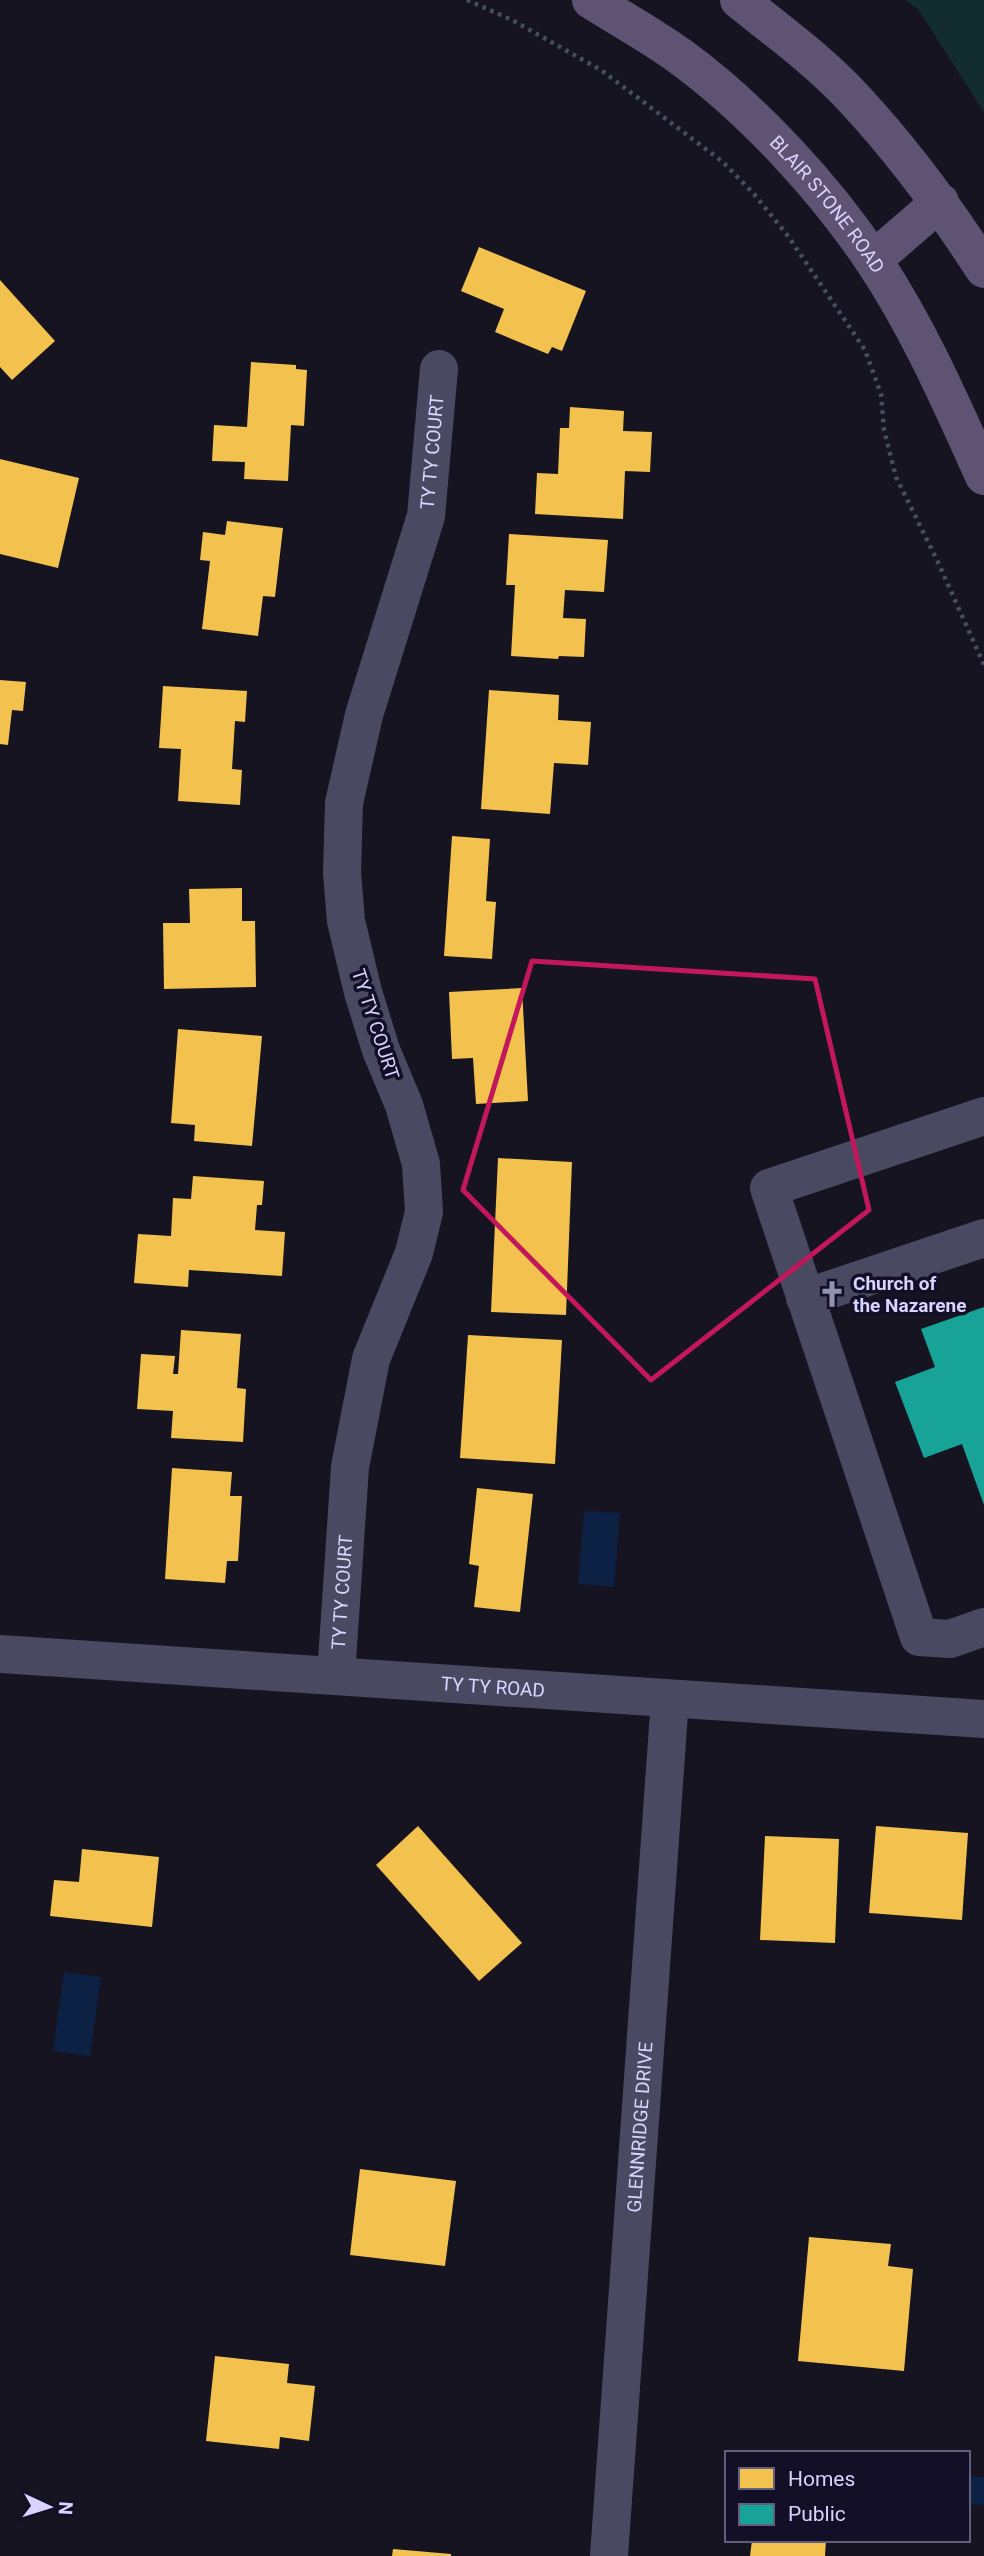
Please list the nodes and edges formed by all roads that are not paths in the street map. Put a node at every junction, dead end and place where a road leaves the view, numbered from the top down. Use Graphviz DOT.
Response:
graph roads {
  1 [pos="591,0"];
  2 [pos="739,0"];
  3 [pos="940,202"];
  4 [pos="873,260"];
  5 [pos="984,269"];
  6 [pos="439,369"];
  7 [pos="984,476"];
  8 [pos="984,1116"];
  9 [pos="984,1238"];
  10 [pos="805,1298"];
  11 [pos="984,1627"];
  12 [pos="0,1654"];
  13 [pos="336,1676"];
  14 [pos="670,1699"];
  15 [pos="984,1719"];
  16 [pos="609,2556"];
  1 -- 4 [label="main road, BLAIR STONE ROAD"];
  2 -- 3 [label="main road"];
  3 -- 4 [label="main road"];
  3 -- 5 [label="main road"];
  4 -- 7 [label="main road, BLAIR STONE ROAD"];
  6 -- 13 [label="street, TY TY COURT"];
  8 -- 10 [label="street"];
  9 -- 10 [label="street"];
  10 -- 11 [label="street"];
  12 -- 13 [label="street, TY TY ROAD"];
  13 -- 14 [label="street, TY TY ROAD"];
  14 -- 15 [label="street, TY TY ROAD"];
  14 -- 16 [label="street, GLENNRIDGE DRIVE"];
}
